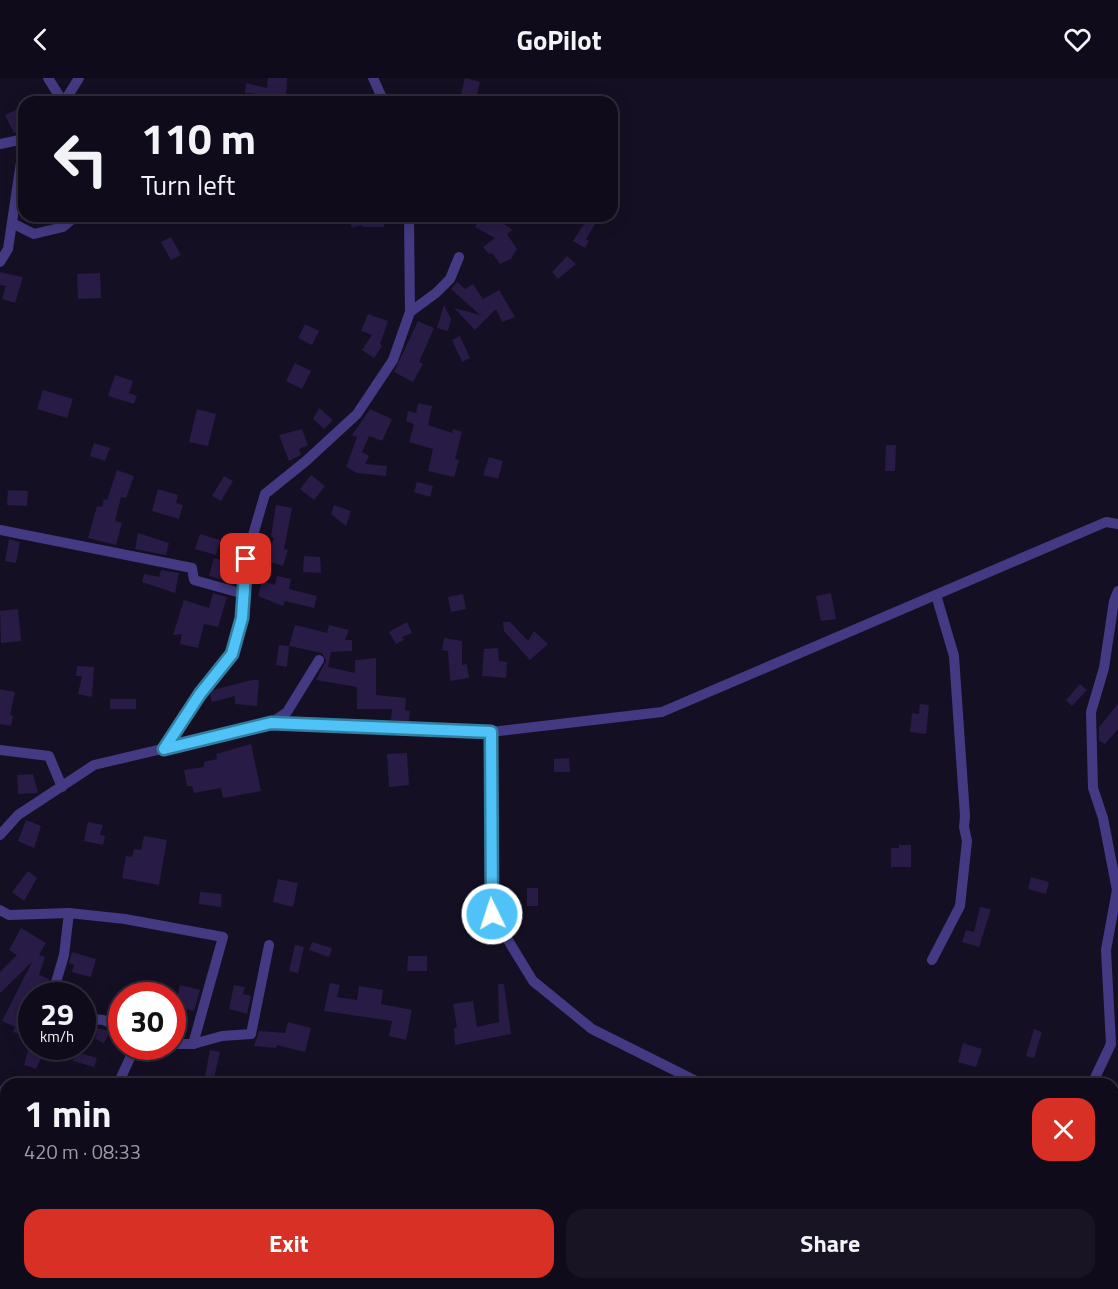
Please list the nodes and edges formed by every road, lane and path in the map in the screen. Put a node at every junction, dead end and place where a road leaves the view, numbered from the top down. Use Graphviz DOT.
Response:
graph roads {
  1 [pos="48,78"];
  2 [pos="79,78"];
  3 [pos="373,78"];
  4 [pos="60,96"];
  5 [pos="68,96"];
  6 [pos="381,96"];
  7 [pos="18,141"];
  8 [pos="0,144"];
  9 [pos="18,182"];
  10 [pos="68,222"];
  11 [pos="409,222"];
  12 [pos="12,223"];
  13 [pos="459,257"];
  14 [pos="0,262"];
  15 [pos="410,312"];
  16 [pos="1118,524"];
  17 [pos="0,530"];
  18 [pos="1118,591"];
  19 [pos="244,594"];
  20 [pos="936,596"];
  21 [pos="320,660"];
  22 [pos="271,723"];
  23 [pos="491,732"];
  24 [pos="164,749"];
  25 [pos="0,750"];
  26 [pos="62,787"];
  27 [pos="0,835"];
  28 [pos="0,910"];
  29 [pos="69,913"];
  30 [pos="269,945"];
  31 [pos="932,960"];
  32 [pos="56,982"];
  33 [pos="186,1044"];
  34 [pos="193,1044"];
  35 [pos="129,1060"];
  36 [pos="121,1078"];
  37 [pos="690,1078"];
  38 [pos="1095,1078"];
  1 -- 4 [label="street"];
  2 -- 5 [label="street"];
  3 -- 6 [label="street"];
  7 -- 8 [label="street"];
  9 -- 12 [label="street"];
  10 -- 12 [label="street"];
  11 -- 15 [label="street"];
  12 -- 14 [label="street"];
  13 -- 15 [label="street"];
  15 -- 19 [label="street"];
  16 -- 20 [label="street"];
  17 -- 19 [label="street"];
  18 -- 38 [label="street"];
  19 -- 24 [label="street"];
  20 -- 23 [label="street"];
  20 -- 31 [label="street"];
  21 -- 22 [label="street"];
  22 -- 23 [label="street"];
  22 -- 24 [label="street"];
  23 -- 37 [label="street"];
  24 -- 26 [label="street"];
  25 -- 26 [label="street"];
  26 -- 27 [label="street"];
  28 -- 29 [label="street"];
  29 -- 32 [label="street"];
  29 -- 34 [label="street"];
  30 -- 34 [label="street"];
  33 -- 34 [label="street"];
  35 -- 36 [label="street"];
}
